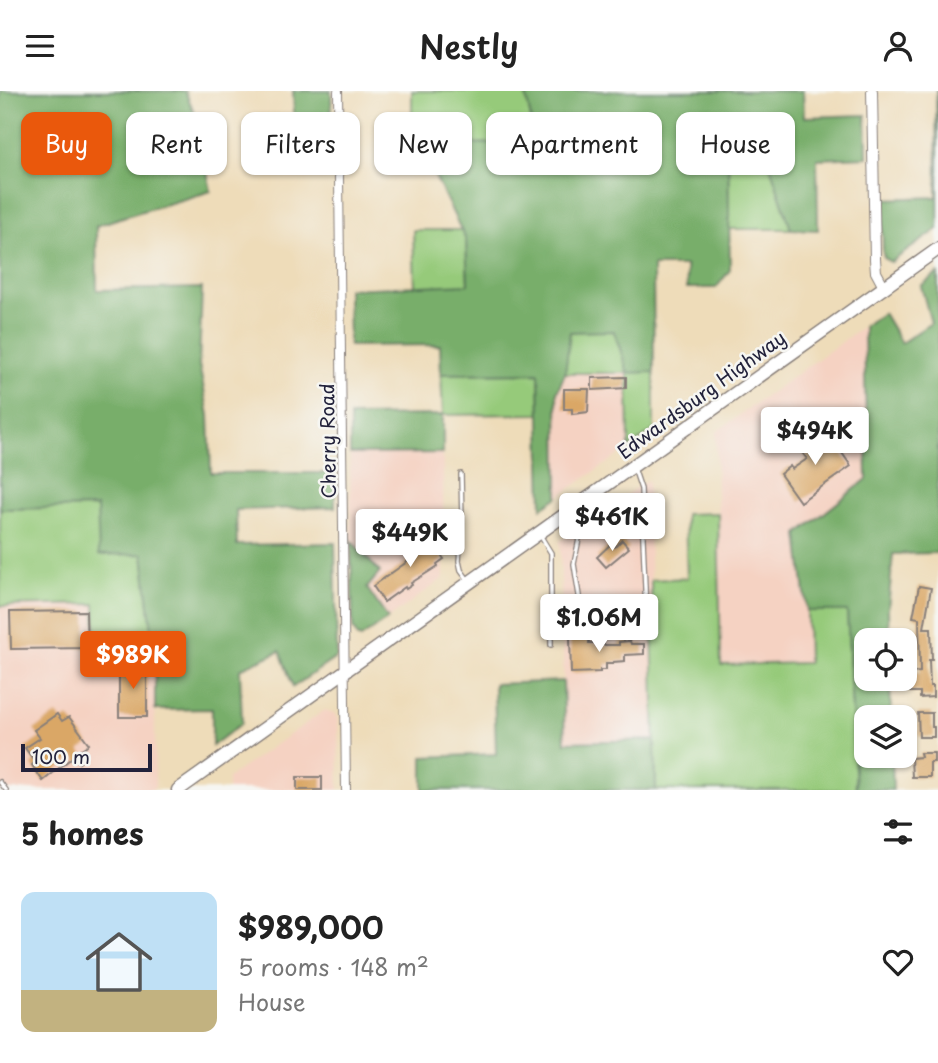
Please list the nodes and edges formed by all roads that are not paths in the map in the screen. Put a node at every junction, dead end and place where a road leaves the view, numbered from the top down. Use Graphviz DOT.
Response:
graph roads {
  1 [pos="338,91"];
  2 [pos="872,91"];
  3 [pos="938,249"];
  4 [pos="884,287"];
  5 [pos="633,466"];
  6 [pos="461,474"];
  7 [pos="564,515"];
  8 [pos="539,533"];
  9 [pos="470,582"];
  10 [pos="551,645"];
  11 [pos="346,671"];
  12 [pos="0,782"];
  13 [pos="6,790"];
  14 [pos="178,790"];
  15 [pos="346,790"];
  1 -- 11 [label="street, Cherry Road"];
  2 -- 4 [label="street"];
  3 -- 4 [label="main road, Edwardsburg Highway"];
  4 -- 5 [label="main road, Edwardsburg Highway"];
  5 -- 7 [label="main road, Edwardsburg Highway"];
  5 -- 7 [label="lane"];
  6 -- 9 [label="lane"];
  7 -- 8 [label="main road, Edwardsburg Highway"];
  8 -- 9 [label="main road, Edwardsburg Highway"];
  8 -- 10 [label="lane"];
  9 -- 11 [label="main road, Edwardsburg Highway"];
  11 -- 14 [label="main road, Edwardsburg Highway"];
  11 -- 15 [label="street, Cherry Road"];
  12 -- 13 [label="lane"];
}
